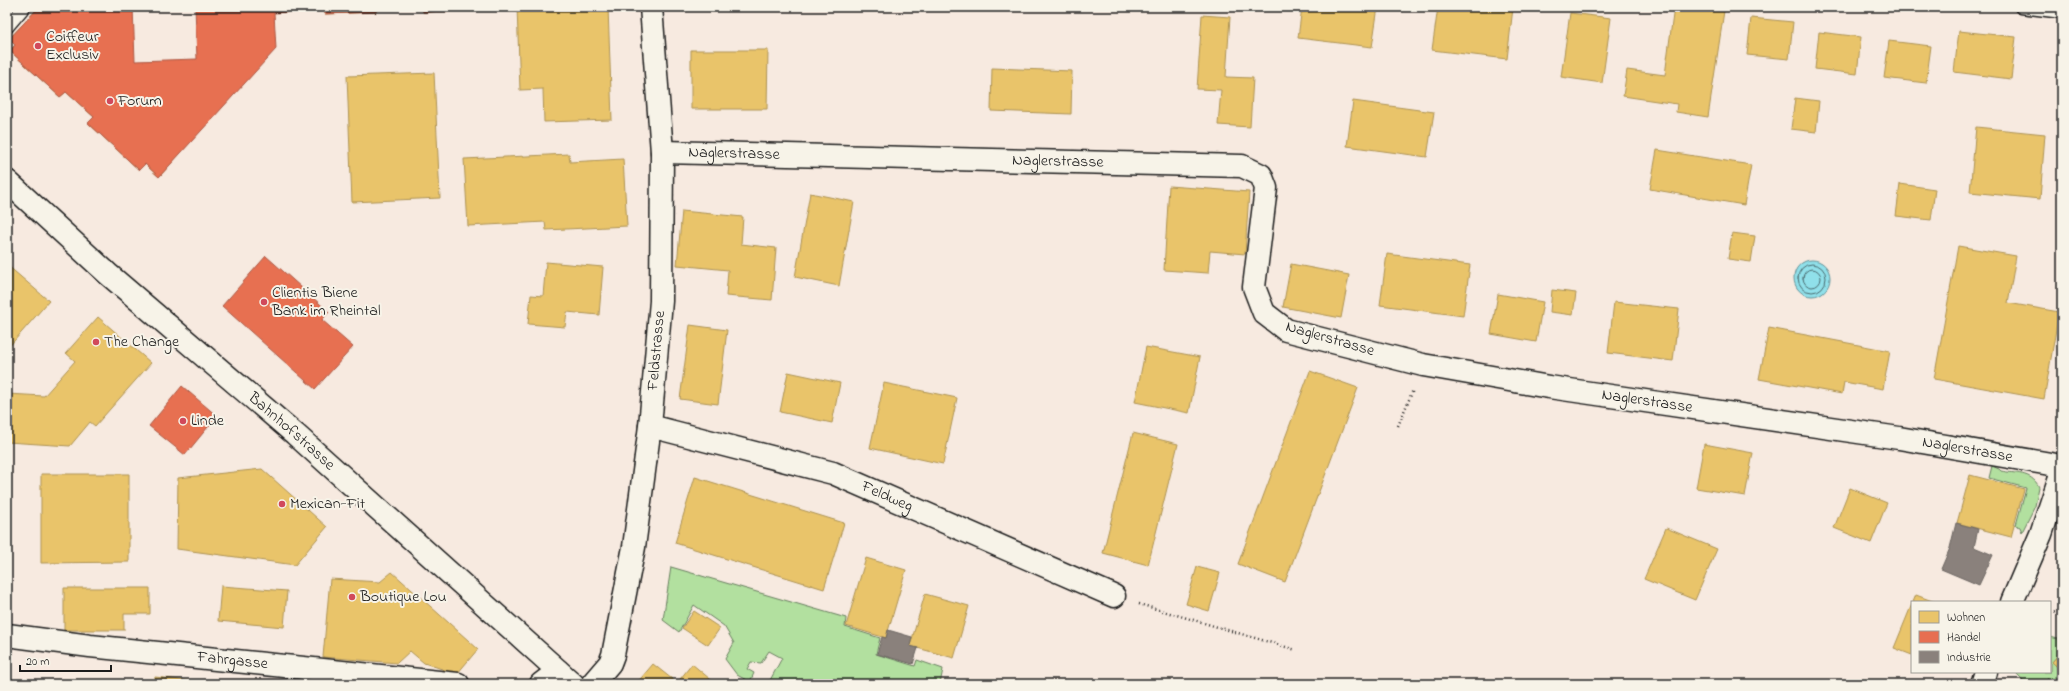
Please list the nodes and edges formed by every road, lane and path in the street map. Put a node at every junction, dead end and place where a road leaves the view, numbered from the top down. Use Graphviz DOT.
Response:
graph roads {
  1 [pos="24,7"];
  2 [pos="651,7"];
  3 [pos="2021,7"];
  4 [pos="2062,12"];
  5 [pos="7,28"];
  6 [pos="662,152"];
  7 [pos="7,181"];
  8 [pos="1423,365"];
  9 [pos="650,426"];
  10 [pos="1398,426"];
  11 [pos="2062,466"];
  12 [pos="2062,471"];
  13 [pos="2052,532"];
  14 [pos="1114,596"];
  15 [pos="2013,601"];
  16 [pos="2062,611"];
  17 [pos="2051,613"];
  18 [pos="7,635"];
  19 [pos="1296,650"];
  20 [pos="1986,673"];
  21 [pos="2062,675"];
  22 [pos="557,680"];
  23 [pos="458,684"];
  24 [pos="592,684"];
  25 [pos="1982,684"];
  26 [pos="2036,684"];
  1 -- 5 [label="lane"];
  2 -- 6 [label="street, Feldstrasse"];
  3 -- 4 [label="lane"];
  6 -- 8 [label="street, Naglerstrasse"];
  6 -- 9 [label="street, Feldstrasse"];
  7 -- 22 [label="street, Bahnhofstrasse"];
  8 -- 10 [label="path"];
  8 -- 11 [label="street, Naglerstrasse"];
  9 -- 14 [label="street, Feldweg"];
  9 -- 24 [label="street, Feldstrasse"];
  12 -- 13 [label="street"];
  13 -- 15 [label="street"];
  14 -- 19 [label="path"];
  16 -- 17 [label="path"];
  18 -- 23 [label="street, Fahrgasse"];
  20 -- 25 [label="street"];
  21 -- 26 [label="path"];
}
